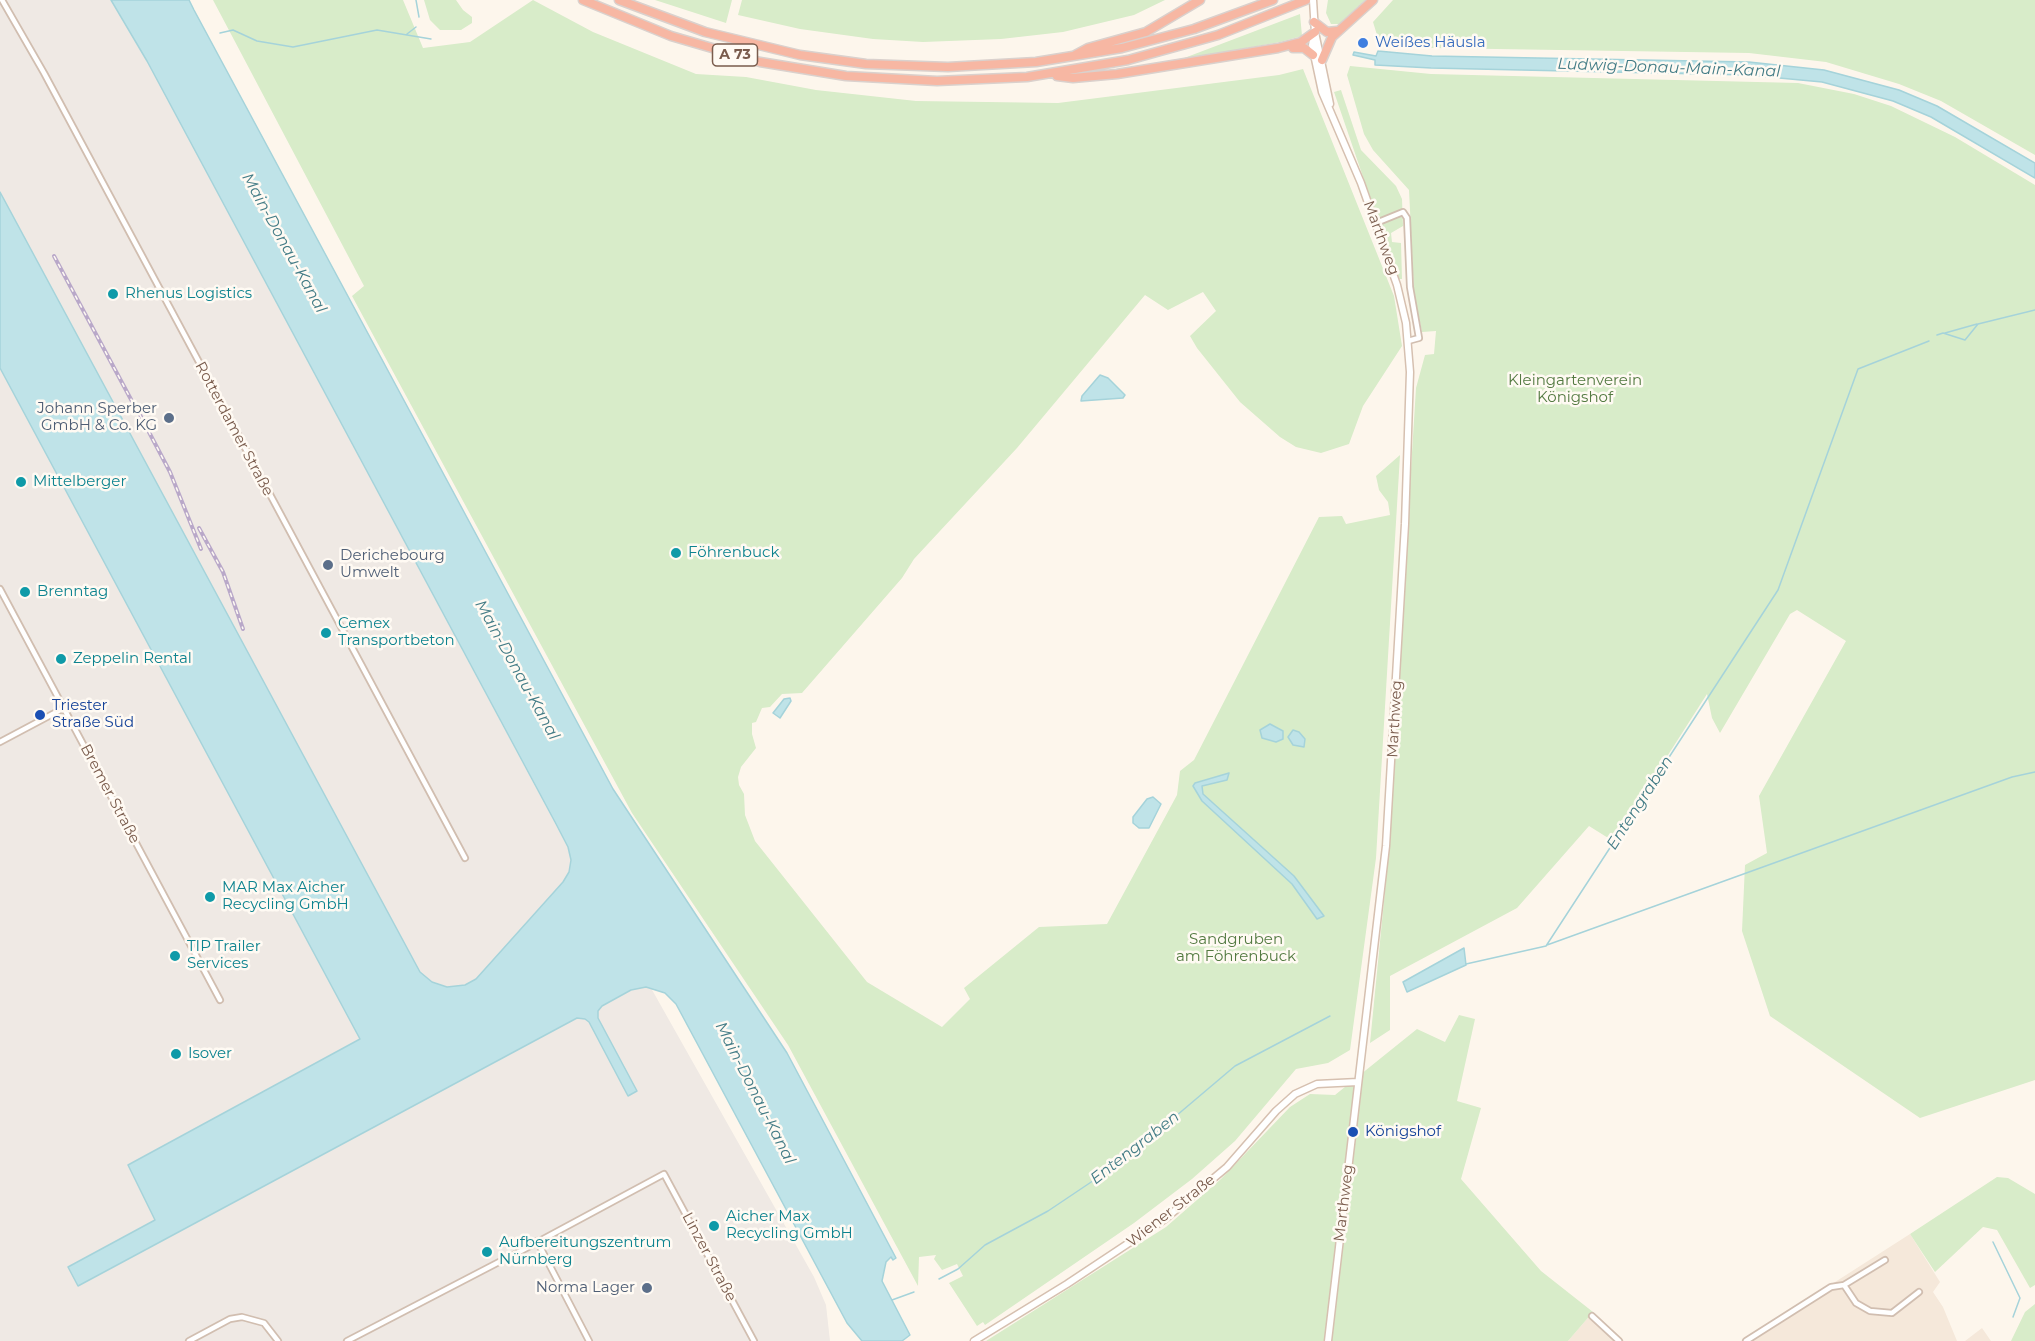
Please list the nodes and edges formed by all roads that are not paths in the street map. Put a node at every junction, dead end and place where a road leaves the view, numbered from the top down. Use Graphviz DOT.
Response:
graph roads {
  1 [pos="2,0"];
  2 [pos="583,0"];
  3 [pos="619,0"];
  4 [pos="1200,0"];
  5 [pos="1273,0"];
  6 [pos="1306,0"];
  7 [pos="1372,0"];
  8 [pos="1313,4"];
  9 [pos="1314,22"];
  10 [pos="1340,29"];
  11 [pos="1315,32"];
  12 [pos="1278,48"];
  13 [pos="1313,54"];
  14 [pos="1068,58"];
  15 [pos="1320,64"];
  16 [pos="1047,74"];
  17 [pos="1376,223"];
  18 [pos="1408,341"];
  19 [pos="0,589"];
  20 [pos="64,708"];
  21 [pos="0,742"];
  22 [pos="465,858"];
  23 [pos="220,1000"];
  24 [pos="1358,1082"];
  25 [pos="537,1241"];
  26 [pos="506,1259"];
  27 [pos="1885,1260"];
  28 [pos="499,1262"];
  29 [pos="1844,1285"];
  30 [pos="1919,1292"];
  31 [pos="1592,1316"];
  32 [pos="189,1341"];
  33 [pos="278,1341"];
  34 [pos="346,1341"];
  35 [pos="590,1341"];
  36 [pos="754,1341"];
  37 [pos="974,1341"];
  38 [pos="1328,1341"];
  39 [pos="1619,1341"];
  40 [pos="1746,1341"];
  1 -- 22 [label="street, Rotterdamer Straße"];
  2 -- 16 [label="highway, A 73"];
  3 -- 14 [label="highway, A 73"];
  4 -- 14 [label="highway, A 73"];
  5 -- 14 [label="highway, A 73"];
  6 -- 16 [label="highway, A 73"];
  7 -- 10 [label="highway"];
  8 -- 9 [label="main road, Marthweg"];
  9 -- 10 [label="highway"];
  9 -- 11 [label="main road, Marthweg"];
  10 -- 15 [label="highway"];
  11 -- 12 [label="highway"];
  11 -- 13 [label="main road, Marthweg"];
  11 -- 15 [label="main road, Marthweg"];
  12 -- 13 [label="highway"];
  12 -- 16 [label="highway"];
  13 -- 15 [label="main road, Marthweg"];
  15 -- 17 [label="main road, Marthweg"];
  17 -- 18 [label="main road, Marthweg"];
  17 -- 18 [label="street"];
  18 -- 24 [label="main road, Marthweg"];
  19 -- 20 [label="street, Bremer Straße"];
  20 -- 21 [label="street"];
  20 -- 23 [label="street, Bremer Straße"];
  24 -- 37 [label="main road, Wiener Straße"];
  24 -- 38 [label="main road, Marthweg"];
  25 -- 26 [label="street"];
  25 -- 35 [label="street"];
  25 -- 36 [label="street, Linzer Straße"];
  27 -- 29 [label="street"];
  28 -- 34 [label="street"];
  29 -- 30 [label="street"];
  29 -- 40 [label="street"];
  31 -- 39 [label="street"];
  32 -- 33 [label="street"];
}
